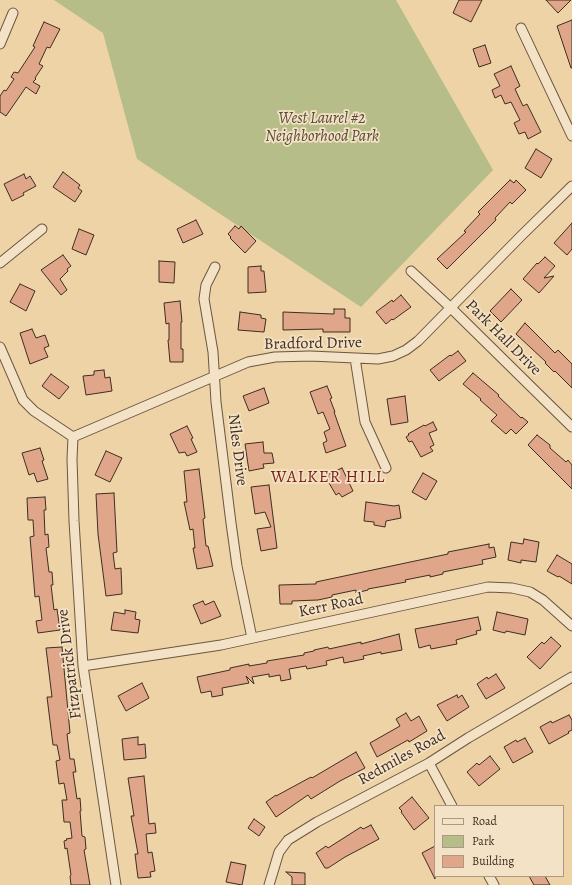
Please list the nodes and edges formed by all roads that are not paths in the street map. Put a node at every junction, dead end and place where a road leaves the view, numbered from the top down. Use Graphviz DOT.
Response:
graph roads {
  1 [pos="13,13"];
  2 [pos="521,28"];
  3 [pos="0,44"];
  4 [pos="572,136"];
  5 [pos="572,186"];
  6 [pos="42,229"];
  7 [pos="0,263"];
  8 [pos="215,267"];
  9 [pos="411,271"];
  10 [pos="451,308"];
  11 [pos="0,347"];
  12 [pos="355,358"];
  13 [pos="214,377"];
  14 [pos="572,427"];
  15 [pos="73,437"];
  16 [pos="386,468"];
  17 [pos="572,626"];
  18 [pos="252,638"];
  19 [pos="83,666"];
  20 [pos="572,677"];
  21 [pos="429,763"];
  22 [pos="451,805"];
  23 [pos="116,885"];
  24 [pos="269,885"];
  1 -- 3 [label="street"];
  2 -- 4 [label="street"];
  5 -- 10 [label="street, Bradford Drive"];
  6 -- 7 [label="street"];
  8 -- 13 [label="street, Niles Drive"];
  9 -- 10 [label="street, Park Hall Drive"];
  10 -- 12 [label="street, Bradford Drive"];
  10 -- 14 [label="street, Park Hall Drive"];
  11 -- 15 [label="street"];
  12 -- 13 [label="street, Bradford Drive"];
  12 -- 16 [label="street"];
  13 -- 15 [label="street, Bradford Drive"];
  13 -- 18 [label="street, Niles Drive"];
  15 -- 19 [label="street, Fitzpatrick Drive"];
  17 -- 18 [label="street, Kerr Road"];
  18 -- 19 [label="street, Kerr Road"];
  19 -- 23 [label="street, Fitzpatrick Drive"];
  20 -- 21 [label="street, Redmiles Road"];
  21 -- 22 [label="street"];
  21 -- 24 [label="street, Redmiles Road"];
}
